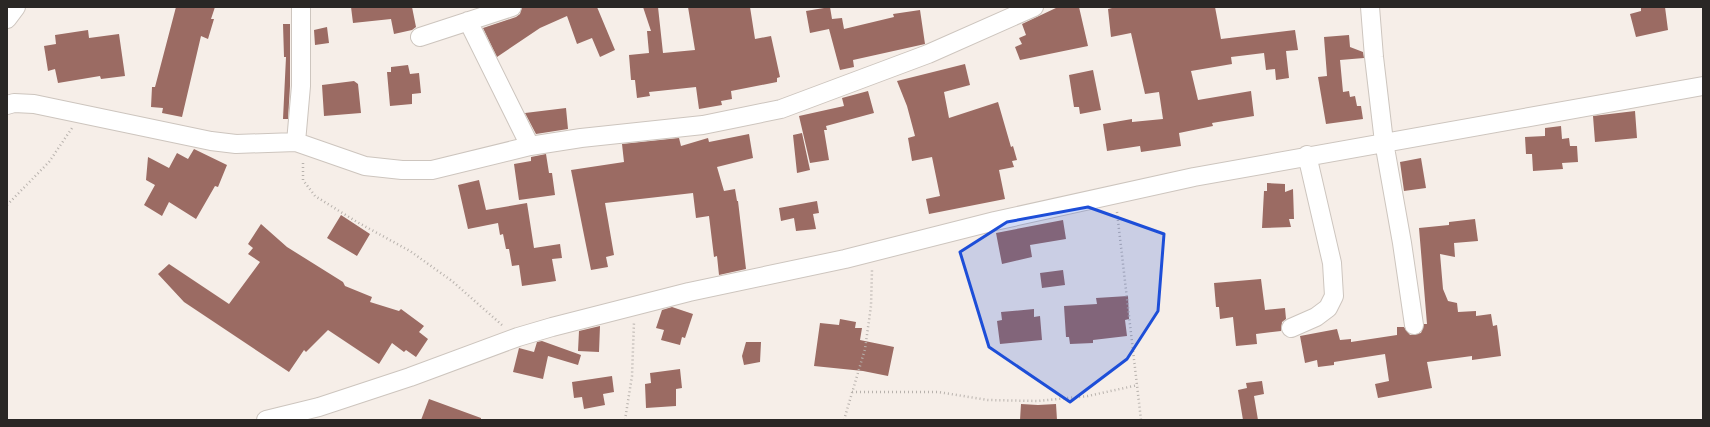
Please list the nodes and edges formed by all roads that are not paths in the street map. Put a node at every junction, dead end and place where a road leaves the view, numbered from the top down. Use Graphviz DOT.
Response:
graph roads {
  1 [pos="301,7"];
  2 [pos="512,7"];
  3 [pos="1034,7"];
  4 [pos="1370,7"];
  5 [pos="468,20"];
  6 [pos="420,38"];
  7 [pos="1703,86"];
  8 [pos="9,100"];
  9 [pos="1384,142"];
  10 [pos="300,143"];
  11 [pos="530,146"];
  12 [pos="1307,155"];
  13 [pos="1414,325"];
  14 [pos="1291,328"];
  15 [pos="266,420"];
  1 -- 10 [label="street"];
  2 -- 5 [label="street"];
  3 -- 11 [label="street"];
  4 -- 9 [label="street"];
  5 -- 6 [label="street"];
  5 -- 11 [label="street"];
  7 -- 9 [label="street"];
  8 -- 10 [label="street"];
  9 -- 12 [label="street"];
  9 -- 13 [label="street"];
  10 -- 11 [label="street"];
  12 -- 14 [label="street"];
  12 -- 15 [label="street"];
}
